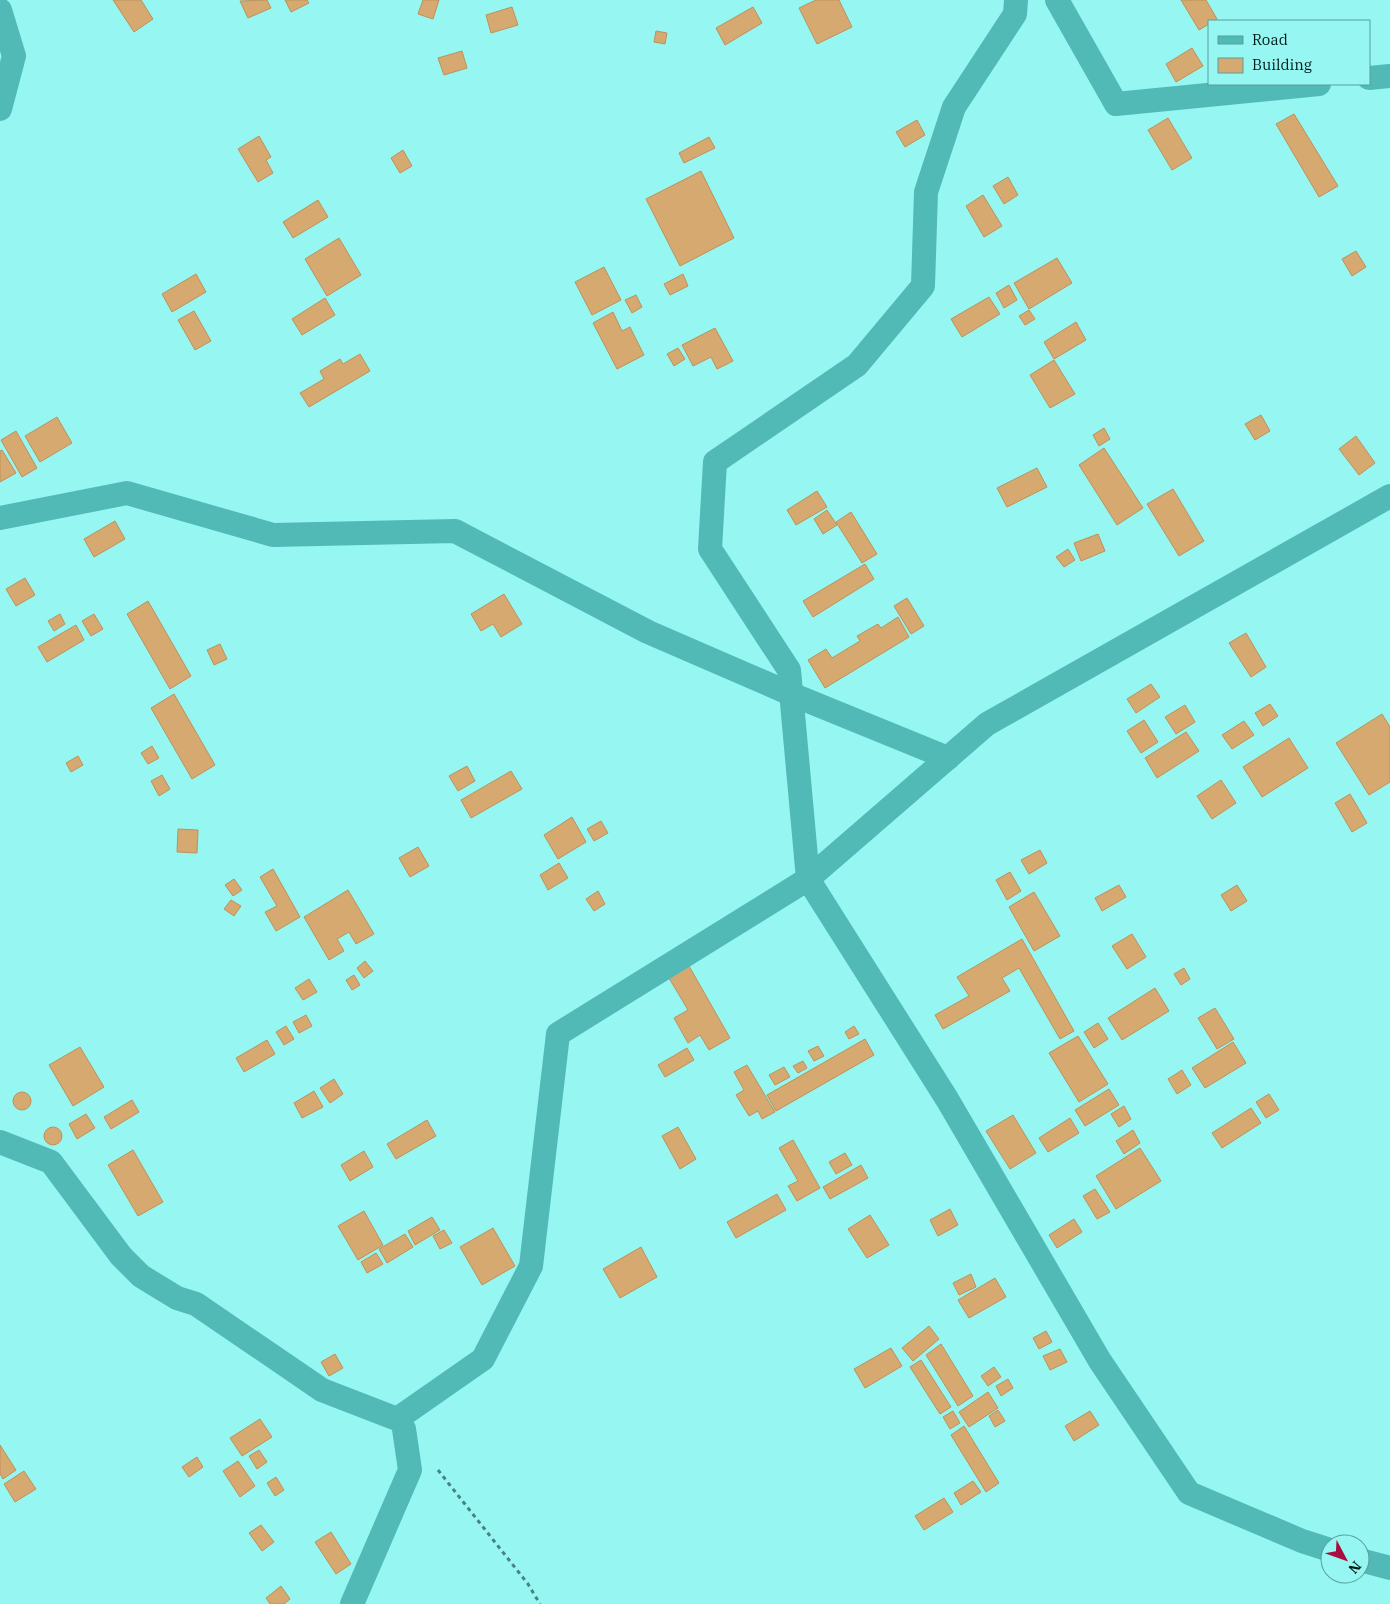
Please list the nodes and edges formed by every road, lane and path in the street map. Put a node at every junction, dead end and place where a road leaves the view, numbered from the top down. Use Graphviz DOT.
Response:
graph roads {
  1 [pos="1016,0"];
  2 [pos="1058,0"];
  3 [pos="0,10"];
  4 [pos="1390,76"];
  5 [pos="1370,78"];
  6 [pos="1310,85"];
  7 [pos="0,109"];
  8 [pos="1390,496"];
  9 [pos="0,518"];
  10 [pos="791,694"];
  11 [pos="948,758"];
  12 [pos="808,879"];
  13 [pos="0,1142"];
  14 [pos="404,1429"];
  15 [pos="435,1468"];
  16 [pos="1320,1547"];
  17 [pos="1370,1563"];
  18 [pos="1390,1568"];
  19 [pos="352,1604"];
  20 [pos="540,1604"];
  1 -- 10 [label="street"];
  2 -- 6 [label="street"];
  3 -- 7 [label="street"];
  4 -- 5 [label="street"];
  8 -- 11 [label="street"];
  9 -- 10 [label="street"];
  10 -- 11 [label="street"];
  10 -- 12 [label="street"];
  11 -- 12 [label="street"];
  12 -- 13 [label="street"];
  12 -- 16 [label="street"];
  14 -- 19 [label="street"];
  15 -- 20 [label="path"];
  17 -- 18 [label="street"];
}
